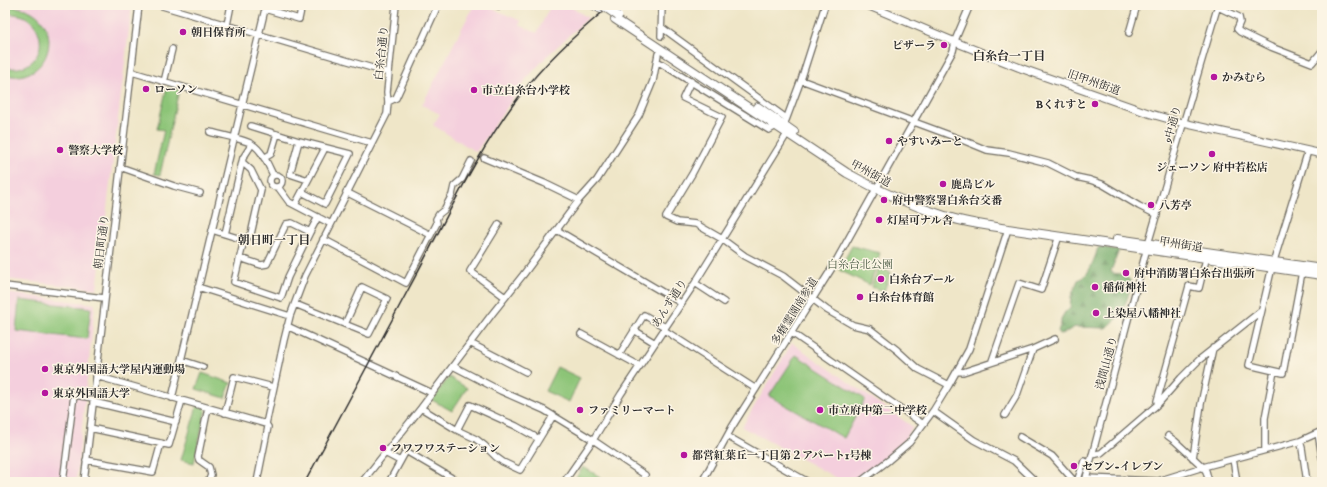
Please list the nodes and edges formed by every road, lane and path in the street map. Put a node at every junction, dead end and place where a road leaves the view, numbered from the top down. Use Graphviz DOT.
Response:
graph roads {
  1 [pos="139,5"];
  2 [pos="159,5"];
  3 [pos="231,5"];
  4 [pos="302,5"];
  5 [pos="396,5"];
  6 [pos="438,5"];
  7 [pos="662,5"];
  8 [pos="826,5"];
  9 [pos="867,5"];
  10 [pos="970,5"];
  11 [pos="1137,5"];
  12 [pos="600,6"];
  13 [pos="1218,6"];
  14 [pos="266,7"];
  15 [pos="617,17"];
  16 [pos="227,25"];
  17 [pos="661,27"];
  18 [pos="1129,33"];
  19 [pos="259,34"];
  20 [pos="660,36"];
  21 [pos="955,42"];
  22 [pos="172,49"];
  23 [pos="1322,51"];
  24 [pos="658,54"];
  25 [pos="657,61"];
  26 [pos="132,72"];
  27 [pos="389,73"];
  28 [pos="801,80"];
  29 [pos="691,81"];
  30 [pos="164,82"];
  31 [pos="388,102"];
  32 [pos="242,105"];
  33 [pos="914,122"];
  34 [pos="1183,123"];
  35 [pos="251,126"];
  36 [pos="776,126"];
  37 [pos="788,127"];
  38 [pos="210,132"];
  39 [pos="278,134"];
  40 [pos="234,138"];
  41 [pos="299,141"];
  42 [pos="372,143"];
  43 [pos="252,144"];
  44 [pos="325,148"];
  45 [pos="1308,151"];
  46 [pos="1322,154"];
  47 [pos="264,158"];
  48 [pos="484,158"];
  49 [pos="471,161"];
  50 [pos="242,162"];
  51 [pos="120,167"];
  52 [pos="273,175"];
  53 [pos="308,180"];
  54 [pos="278,187"];
  55 [pos="877,187"];
  56 [pos="302,192"];
  57 [pos="346,192"];
  58 [pos="200,193"];
  59 [pos="579,200"];
  60 [pos="295,206"];
  61 [pos="1157,215"];
  62 [pos="318,217"];
  63 [pos="331,224"];
  64 [pos="499,224"];
  65 [pos="1008,229"];
  66 [pos="212,230"];
  67 [pos="557,230"];
  68 [pos="310,232"];
  69 [pos="226,234"];
  70 [pos="431,235"];
  71 [pos="1059,236"];
  72 [pos="722,239"];
  73 [pos="244,240"];
  74 [pos="323,240"];
  75 [pos="1148,247"];
  76 [pos="240,258"];
  77 [pos="1206,259"];
  78 [pos="1273,265"];
  79 [pos="1322,269"];
  80 [pos="1302,272"];
  81 [pos="1322,275"];
  82 [pos="695,283"];
  83 [pos="5,286"];
  84 [pos="198,287"];
  85 [pos="505,297"];
  86 [pos="104,298"];
  87 [pos="813,299"];
  88 [pos="724,302"];
  89 [pos="681,303"];
  90 [pos="295,304"];
  91 [pos="1262,310"];
  92 [pos="290,316"];
  93 [pos="345,324"];
  94 [pos="287,326"];
  95 [pos="665,329"];
  96 [pos="634,330"];
  97 [pos="792,332"];
  98 [pos="581,334"];
  99 [pos="1055,339"];
  100 [pos="470,343"];
  101 [pos="655,343"];
  102 [pos="1214,348"];
  103 [pos="1033,349"];
  104 [pos="620,354"];
  105 [pos="181,360"];
  106 [pos="992,361"];
  107 [pos="453,366"];
  108 [pos="640,366"];
  109 [pos="203,367"];
  110 [pos="957,371"];
  111 [pos="1274,371"];
  112 [pos="526,372"];
  113 [pos="96,376"];
  114 [pos="949,385"];
  115 [pos="273,387"];
  116 [pos="756,389"];
  117 [pos="432,393"];
  118 [pos="172,398"];
  119 [pos="93,400"];
  120 [pos="182,400"];
  121 [pos="1158,404"];
  122 [pos="208,408"];
  123 [pos="421,408"];
  124 [pos="933,411"];
  125 [pos="225,413"];
  126 [pos="1005,415"];
  127 [pos="553,416"];
  128 [pos="176,422"];
  129 [pos="266,424"];
  130 [pos="923,424"];
  131 [pos="90,428"];
  132 [pos="457,430"];
  133 [pos="1320,432"];
  134 [pos="727,436"];
  135 [pos="1168,436"];
  136 [pos="1020,437"];
  137 [pos="539,439"];
  138 [pos="593,440"];
  139 [pos="1300,441"];
  140 [pos="161,443"];
  141 [pos="1265,450"];
  142 [pos="385,453"];
  143 [pos="1092,455"];
  144 [pos="1322,457"];
  145 [pos="1193,458"];
  146 [pos="1233,459"];
  147 [pos="86,460"];
  148 [pos="400,461"];
  149 [pos="1090,463"];
  150 [pos="1203,467"];
  151 [pos="1085,480"];
  152 [pos="365,481"];
  153 [pos="63,482"];
  154 [pos="84,482"];
  155 [pos="208,482"];
  156 [pos="257,482"];
  157 [pos="389,482"];
  158 [pos="455,482"];
  159 [pos="564,482"];
  160 [pos="641,482"];
  161 [pos="702,482"];
  162 [pos="808,482"];
  163 [pos="860,482"];
  164 [pos="1036,482"];
  165 [pos="1076,482"];
  166 [pos="1209,482"];
  167 [pos="1237,482"];
  168 [pos="1307,482"];
  1 -- 26 [label="street, 朝日町通り"];
  2 -- 16 [label="street"];
  3 -- 16 [label="street"];
  4 -- 14 [label="street"];
  5 -- 27 [label="street, 白糸台通り"];
  6 -- 31 [label="street"];
  7 -- 17 [label="street"];
  8 -- 28 [label="street, あんず通り"];
  9 -- 21 [label="main road, 旧甲州街道"];
  10 -- 21 [label="street, 多磨霊園南参道"];
  11 -- 18 [label="street"];
  12 -- 15 [label="highway, 甲州街道"];
  13 -- 23 [label="street"];
  13 -- 34 [label="street, 9中通り"];
  14 -- 19 [label="street"];
  15 -- 36 [label="highway, 甲州街道"];
  15 -- 37 [label="highway, 甲州街道"];
  16 -- 19 [label="street"];
  17 -- 20 [label="street"];
  17 -- 37 [label="street"];
  19 -- 27 [label="street"];
  19 -- 32 [label="street"];
  21 -- 33 [label="street, 多磨霊園南参道"];
  21 -- 34 [label="main road, 旧甲州街道"];
  22 -- 30 [label="street"];
  24 -- 25 [label="street"];
  25 -- 29 [label="street"];
  25 -- 59 [label="street"];
  26 -- 30 [label="street"];
  26 -- 51 [label="street, 朝日町通り"];
  27 -- 31 [label="street, 白糸台通り"];
  28 -- 33 [label="street"];
  28 -- 37 [label="street, あんず通り"];
  29 -- 36 [label="street"];
  29 -- 72 [label="street"];
  30 -- 32 [label="street"];
  31 -- 42 [label="street"];
  32 -- 40 [label="street"];
  32 -- 42 [label="street"];
  33 -- 55 [label="street, 多磨霊園南参道"];
  33 -- 61 [label="street"];
  34 -- 45 [label="main road, 旧甲州街道"];
  34 -- 61 [label="street, 9中通り"];
  35 -- 39 [label="street"];
  36 -- 37 [label="highway, 甲州街道"];
  37 -- 55 [label="highway, 甲州街道"];
  37 -- 72 [label="street, あんず通り"];
  38 -- 40 [label="street"];
  39 -- 41 [label="street"];
  39 -- 47 [label="street"];
  40 -- 43 [label="street"];
  40 -- 66 [label="street"];
  41 -- 44 [label="street"];
  41 -- 53 [label="street"];
  42 -- 57 [label="street"];
  43 -- 47 [label="street"];
  43 -- 50 [label="street"];
  44 -- 53 [label="street"];
  44 -- 56 [label="street"];
  45 -- 46 [label="main road, 旧甲州街道"];
  45 -- 78 [label="street"];
  47 -- 52 [label="street"];
  48 -- 59 [label="street"];
  49 -- 70 [label="street"];
  50 -- 69 [label="street"];
  50 -- 73 [label="street"];
  51 -- 58 [label="street"];
  51 -- 86 [label="street, 朝日町通り"];
  52 -- 54 [label="street"];
  52 -- 54 [label="street"];
  53 -- 56 [label="street"];
  54 -- 60 [label="street"];
  55 -- 65 [label="highway, 甲州街道"];
  55 -- 75 [label="highway, 甲州街道"];
  55 -- 87 [label="street, 多磨霊園南参道"];
  56 -- 60 [label="street"];
  57 -- 63 [label="street"];
  57 -- 70 [label="street"];
  59 -- 67 [label="street"];
  60 -- 62 [label="street"];
  61 -- 75 [label="street, 9中通り"];
  62 -- 63 [label="street"];
  62 -- 68 [label="street"];
  63 -- 74 [label="street"];
  64 -- 85 [label="street"];
  65 -- 71 [label="highway, 甲州街道"];
  65 -- 110 [label="street"];
  66 -- 69 [label="street"];
  66 -- 84 [label="street"];
  67 -- 85 [label="street"];
  67 -- 89 [label="street"];
  68 -- 76 [label="street"];
  68 -- 76 [label="street"];
  69 -- 73 [label="street"];
  70 -- 74 [label="street"];
  71 -- 75 [label="highway, 甲州街道"];
  71 -- 106 [label="street"];
  72 -- 82 [label="street, あんず通り"];
  72 -- 87 [label="street"];
  73 -- 76 [label="street"];
  74 -- 90 [label="street"];
  75 -- 77 [label="highway, 甲州街道"];
  75 -- 78 [label="highway, 甲州街道"];
  75 -- 143 [label="street, 浅間山通り"];
  77 -- 78 [label="highway, 甲州街道"];
  77 -- 121 [label="street"];
  78 -- 79 [label="highway, 甲州街道"];
  78 -- 80 [label="highway, 甲州街道"];
  78 -- 91 [label="street"];
  80 -- 81 [label="highway, 甲州街道"];
  80 -- 111 [label="street"];
  82 -- 88 [label="street"];
  82 -- 89 [label="street, あんず通り"];
  83 -- 86 [label="street"];
  84 -- 92 [label="street"];
  84 -- 105 [label="street"];
  85 -- 100 [label="street"];
  86 -- 113 [label="street, 朝日町通り"];
  87 -- 97 [label="street, 多磨霊園南参道"];
  87 -- 114 [label="street"];
  89 -- 95 [label="street, あんず通り"];
  90 -- 92 [label="street"];
  90 -- 93 [label="street"];
  91 -- 102 [label="street"];
  91 -- 111 [label="street"];
  92 -- 94 [label="street"];
  93 -- 93 [label="street"];
  94 -- 115 [label="street"];
  94 -- 117 [label="street"];
  95 -- 96 [label="street"];
  95 -- 101 [label="street, あんず通り"];
  95 -- 116 [label="street"];
  96 -- 101 [label="street"];
  96 -- 104 [label="street"];
  97 -- 116 [label="street, 多磨霊園南参道"];
  97 -- 130 [label="street"];
  98 -- 104 [label="street"];
  99 -- 103 [label="street"];
  100 -- 107 [label="street"];
  100 -- 112 [label="street"];
  101 -- 108 [label="street, あんず通り"];
  102 -- 121 [label="street"];
  102 -- 145 [label="street"];
  103 -- 106 [label="street"];
  103 -- 126 [label="street"];
  104 -- 108 [label="street"];
  105 -- 109 [label="street"];
  105 -- 118 [label="street"];
  106 -- 110 [label="street"];
  107 -- 117 [label="street"];
  107 -- 127 [label="street"];
  108 -- 138 [label="street, あんず通り"];
  110 -- 114 [label="street"];
  111 -- 141 [label="street"];
  113 -- 118 [label="street"];
  113 -- 119 [label="street, 朝日町通り"];
  114 -- 124 [label="street"];
  115 -- 125 [label="street"];
  115 -- 129 [label="street"];
  116 -- 134 [label="street, 多磨霊園南参道"];
  117 -- 123 [label="street"];
  118 -- 120 [label="street"];
  119 -- 128 [label="street"];
  119 -- 131 [label="street, 朝日町通り"];
  119 -- 153 [label="street"];
  120 -- 122 [label="street"];
  120 -- 128 [label="street"];
  121 -- 143 [label="street"];
  122 -- 125 [label="street"];
  122 -- 155 [label="street"];
  123 -- 132 [label="street"];
  123 -- 142 [label="street"];
  124 -- 130 [label="street"];
  124 -- 164 [label="street"];
  125 -- 129 [label="street"];
  127 -- 137 [label="street"];
  127 -- 138 [label="street"];
  128 -- 140 [label="street"];
  129 -- 156 [label="street"];
  130 -- 163 [label="street"];
  131 -- 140 [label="street"];
  131 -- 147 [label="street, 朝日町通り"];
  132 -- 137 [label="street"];
  132 -- 137 [label="street"];
  133 -- 139 [label="street"];
  133 -- 144 [label="street"];
  134 -- 161 [label="street, 多磨霊園南参道"];
  134 -- 162 [label="street"];
  135 -- 145 [label="street"];
  136 -- 165 [label="street"];
  138 -- 159 [label="street, あんず通り"];
  138 -- 160 [label="street"];
  139 -- 141 [label="street"];
  139 -- 168 [label="street"];
  140 -- 147 [label="street"];
  141 -- 146 [label="street"];
  142 -- 148 [label="street"];
  142 -- 152 [label="street"];
  143 -- 149 [label="street, 浅間山通り"];
  145 -- 150 [label="street"];
  146 -- 150 [label="street"];
  146 -- 167 [label="street"];
  147 -- 154 [label="street, 朝日町通り"];
  148 -- 157 [label="street"];
  148 -- 158 [label="street"];
  149 -- 151 [label="street, 浅間山通り"];
  149 -- 165 [label="street"];
  150 -- 151 [label="street"];
  150 -- 166 [label="street"];
}
